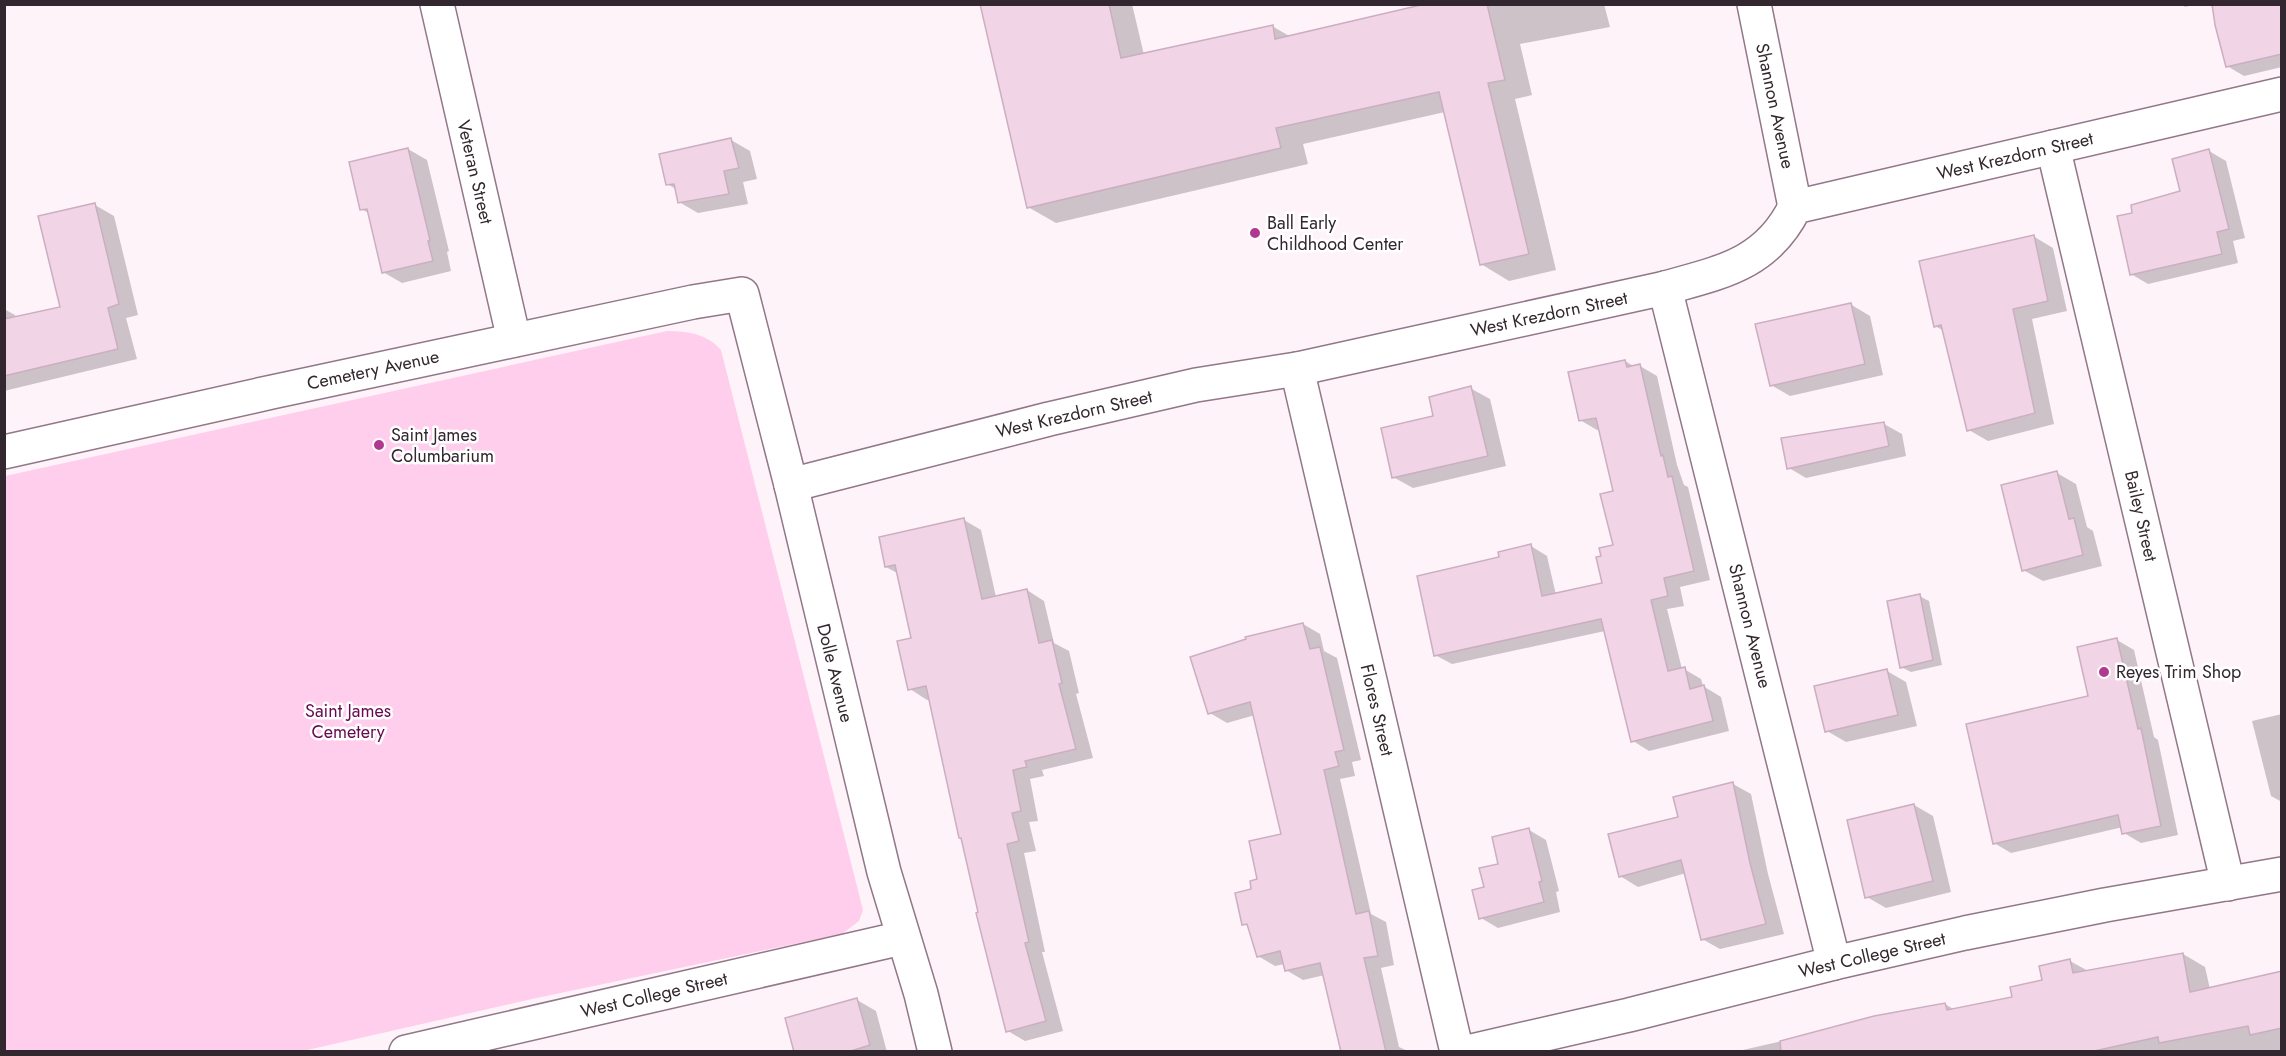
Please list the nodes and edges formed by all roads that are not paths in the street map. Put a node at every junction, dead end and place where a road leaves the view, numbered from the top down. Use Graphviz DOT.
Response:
graph roads {
  1 [pos="437,4"];
  2 [pos="1754,4"];
  3 [pos="2282,94"];
  4 [pos="2053,147"];
  5 [pos="1795,207"];
  6 [pos="1665,288"];
  7 [pos="742,294"];
  8 [pos="514,340"];
  9 [pos="1297,369"];
  10 [pos="4,452"];
  11 [pos="791,485"];
  12 [pos="2282,874"];
  13 [pos="2228,884"];
  14 [pos="902,938"];
  15 [pos="1834,963"];
  16 [pos="406,1052"];
  17 [pos="935,1052"];
  18 [pos="1457,1052"];
  19 [pos="1467,1052"];
  1 -- 8 [label="street, Veteran Street"];
  2 -- 5 [label="street, Shannon Avenue"];
  3 -- 4 [label="street, West Krezdorn Street"];
  4 -- 5 [label="street, West Krezdorn Street"];
  4 -- 13 [label="street, Bailey Street"];
  5 -- 6 [label="street, West Krezdorn Street"];
  6 -- 9 [label="street, West Krezdorn Street"];
  6 -- 15 [label="street, Shannon Avenue"];
  7 -- 8 [label="street, Cemetery Avenue"];
  7 -- 11 [label="street, Dolle Avenue"];
  8 -- 10 [label="street, Cemetery Avenue"];
  9 -- 11 [label="street, West Krezdorn Street"];
  9 -- 18 [label="street, Flores Street"];
  11 -- 14 [label="street, Dolle Avenue"];
  12 -- 13 [label="street, West College Street"];
  13 -- 15 [label="street, West College Street"];
  14 -- 16 [label="street, West College Street"];
  14 -- 17 [label="street, Dolle Avenue"];
  15 -- 19 [label="street, West College Street"];
}
